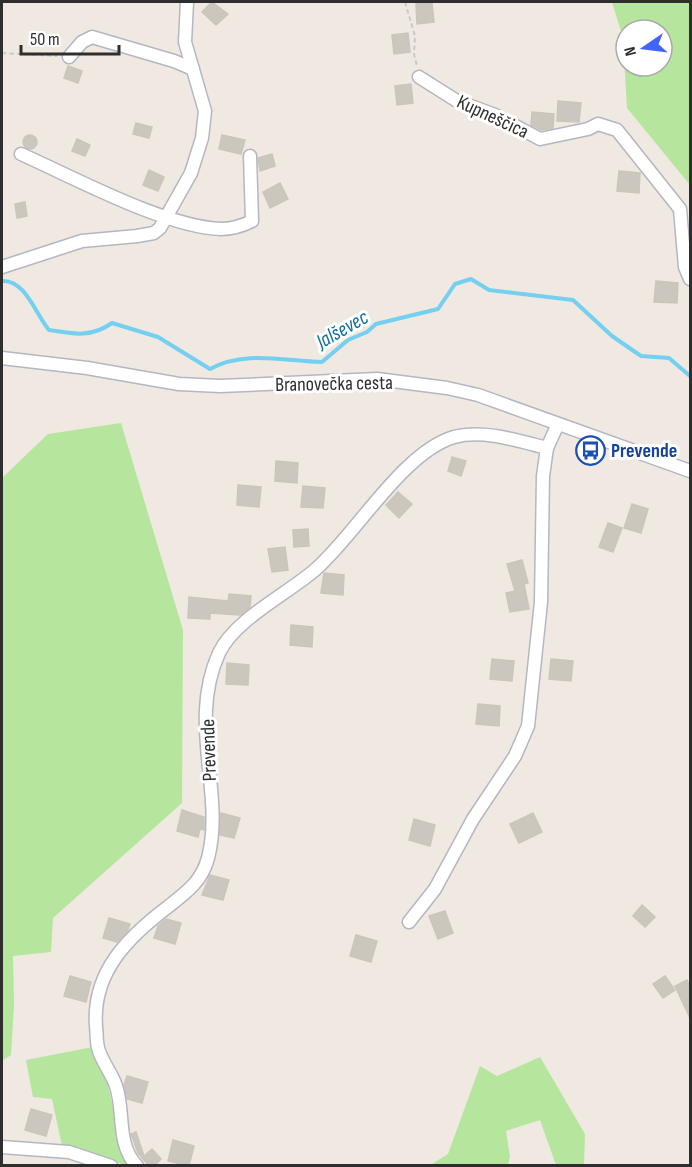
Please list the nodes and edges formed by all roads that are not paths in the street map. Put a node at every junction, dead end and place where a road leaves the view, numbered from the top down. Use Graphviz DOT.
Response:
graph roads {
  1 [pos="187,2"];
  2 [pos="69,57"];
  3 [pos="193,69"];
  4 [pos="419,77"];
  5 [pos="21,154"];
  6 [pos="250,156"];
  7 [pos="166,218"];
  8 [pos="2,267"];
  9 [pos="690,279"];
  10 [pos="2,358"];
  11 [pos="558,424"];
  12 [pos="547,448"];
  13 [pos="690,471"];
  14 [pos="409,922"];
  15 [pos="2,1147"];
  16 [pos="111,1166"];
  17 [pos="137,1166"];
  1 -- 3 [label="street"];
  2 -- 3 [label="street"];
  3 -- 7 [label="street"];
  4 -- 9 [label="street, Kupneščica"];
  5 -- 7 [label="street"];
  6 -- 7 [label="street"];
  7 -- 8 [label="street"];
  10 -- 11 [label="street, Branovečka cesta"];
  11 -- 12 [label="street"];
  11 -- 13 [label="street, Branovečka cesta"];
  12 -- 14 [label="street"];
  12 -- 17 [label="street, Prevende"];
  15 -- 16 [label="street"];
}
